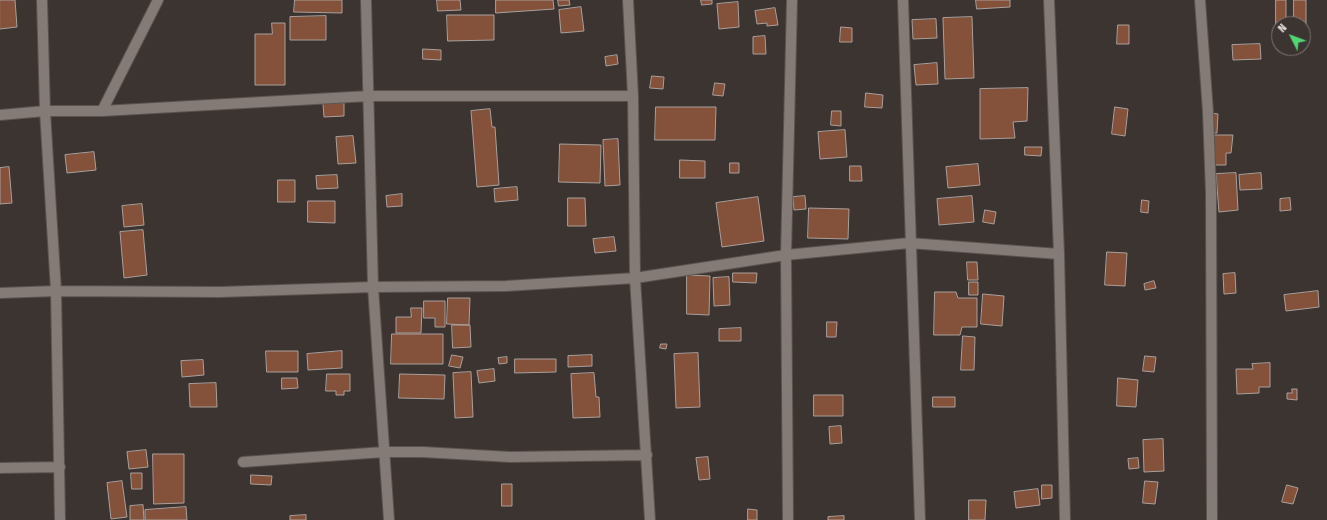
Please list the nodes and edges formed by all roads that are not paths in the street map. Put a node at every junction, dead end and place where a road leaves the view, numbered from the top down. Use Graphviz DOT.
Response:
graph roads {
  1 [pos="42,0"];
  2 [pos="158,0"];
  3 [pos="366,0"];
  4 [pos="628,0"];
  5 [pos="792,0"];
  6 [pos="903,0"];
  7 [pos="1049,0"];
  8 [pos="1200,0"];
  9 [pos="369,96"];
  10 [pos="633,96"];
  11 [pos="45,111"];
  12 [pos="102,111"];
  13 [pos="0,115"];
  14 [pos="910,243"];
  15 [pos="1059,254"];
  16 [pos="786,255"];
  17 [pos="635,278"];
  18 [pos="373,287"];
  19 [pos="56,290"];
  20 [pos="0,293"];
  21 [pos="384,452"];
  22 [pos="647,455"];
  23 [pos="243,462"];
  24 [pos="60,467"];
  25 [pos="0,468"];
  26 [pos="60,520"];
  27 [pos="389,520"];
  28 [pos="650,520"];
  29 [pos="788,520"];
  30 [pos="920,520"];
  31 [pos="1065,520"];
  32 [pos="1212,520"];
  1 -- 11 [label="street"];
  2 -- 12 [label="street"];
  3 -- 9 [label="street"];
  4 -- 10 [label="street"];
  5 -- 16 [label="street"];
  6 -- 14 [label="street"];
  7 -- 15 [label="street"];
  8 -- 32 [label="street"];
  9 -- 10 [label="street"];
  9 -- 12 [label="street"];
  9 -- 18 [label="street"];
  10 -- 17 [label="street"];
  11 -- 12 [label="street"];
  11 -- 13 [label="street"];
  11 -- 19 [label="street"];
  14 -- 15 [label="street"];
  14 -- 16 [label="street"];
  14 -- 30 [label="street"];
  15 -- 31 [label="street"];
  16 -- 17 [label="street"];
  16 -- 29 [label="street"];
  17 -- 18 [label="street"];
  17 -- 22 [label="street"];
  18 -- 19 [label="street"];
  18 -- 21 [label="street"];
  19 -- 20 [label="street"];
  19 -- 24 [label="street"];
  21 -- 22 [label="street"];
  21 -- 23 [label="street"];
  21 -- 27 [label="street"];
  22 -- 28 [label="street"];
  24 -- 25 [label="street"];
  24 -- 26 [label="street"];
}
